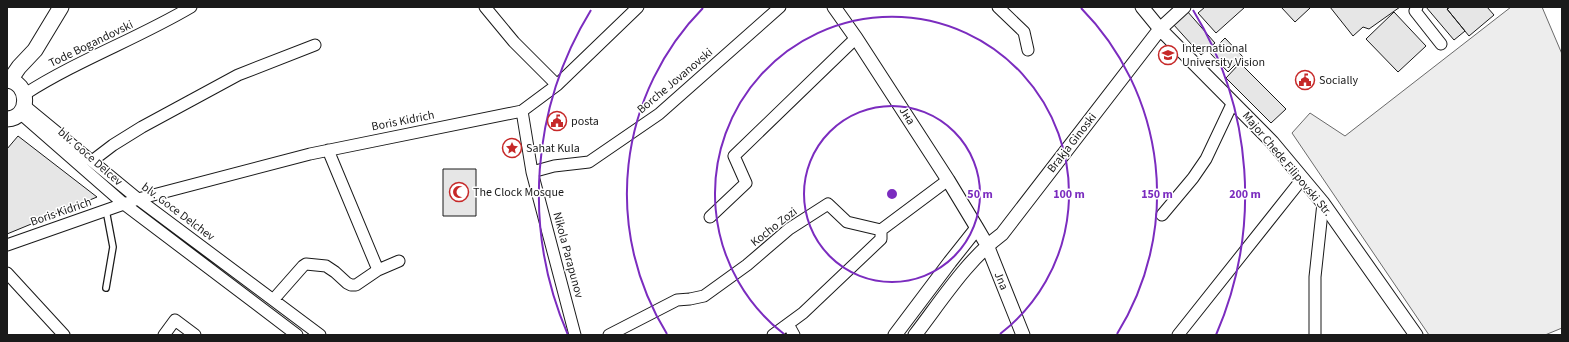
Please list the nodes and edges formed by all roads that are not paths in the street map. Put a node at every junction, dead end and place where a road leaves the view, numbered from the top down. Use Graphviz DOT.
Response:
graph roads {
  1 [pos="61,7"];
  2 [pos="191,7"];
  3 [pos="485,7"];
  4 [pos="638,7"];
  5 [pos="780,7"];
  6 [pos="834,7"];
  7 [pos="998,7"];
  8 [pos="1142,7"];
  9 [pos="1184,7"];
  10 [pos="1417,7"];
  11 [pos="1160,29"];
  12 [pos="856,38"];
  13 [pos="1441,44"];
  14 [pos="315,45"];
  15 [pos="1028,50"];
  16 [pos="557,85"];
  17 [pos="15,102"];
  18 [pos="1234,102"];
  19 [pos="522,111"];
  20 [pos="328,150"];
  21 [pos="92,161"];
  22 [pos="532,172"];
  23 [pos="1302,179"];
  24 [pos="948,180"];
  25 [pos="138,199"];
  26 [pos="1323,202"];
  27 [pos="124,204"];
  28 [pos="106,210"];
  29 [pos="1162,215"];
  30 [pos="710,217"];
  31 [pos="977,228"];
  32 [pos="881,230"];
  33 [pos="7,245"];
  34 [pos="987,245"];
  35 [pos="399,261"];
  36 [pos="378,270"];
  37 [pos="7,273"];
  38 [pos="106,288"];
  39 [pos="273,300"];
  40 [pos="788,324"];
  41 [pos="64,335"];
  42 [pos="164,335"];
  43 [pos="195,335"];
  44 [pos="297,335"];
  45 [pos="320,335"];
  46 [pos="576,335"];
  47 [pos="609,335"];
  48 [pos="773,335"];
  49 [pos="794,335"];
  50 [pos="895,335"];
  51 [pos="915,335"];
  52 [pos="1023,335"];
  53 [pos="1178,335"];
  54 [pos="1314,335"];
  55 [pos="1416,335"];
  1 -- 17 [label="main road"];
  2 -- 17 [label="street, Tode Bogandovski"];
  3 -- 16 [label="street"];
  4 -- 16 [label="street, Boris Kidrich"];
  5 -- 22 [label="street, Borche Jovanovski"];
  6 -- 12 [label="street, Јна"];
  7 -- 15 [label="street"];
  8 -- 11 [label="street, Major Chede Filipovski Str."];
  9 -- 11 [label="street, Brakja Ginoski"];
  10 -- 13 [label="street"];
  11 -- 18 [label="street, Major Chede Filipovski Str."];
  11 -- 34 [label="street, Brakja Ginoski"];
  12 -- 24 [label="street, Јна"];
  12 -- 30 [label="street"];
  14 -- 21 [label="street"];
  16 -- 19 [label="street, Boris Kidrich"];
  17 -- 21 [label="street, blv. Goce Delchev"];
  17 -- 27 [label="street, blv. Goce Delcev"];
  18 -- 23 [label="street, Major Chede Filipovski Str."];
  18 -- 29 [label="street"];
  19 -- 20 [label="street, Boris Kidrich"];
  19 -- 22 [label="street, Nikola Parapunov"];
  20 -- 25 [label="street, Boris Kidrich"];
  20 -- 36 [label="street"];
  21 -- 25 [label="street, blv. Goce Delchev"];
  22 -- 46 [label="street, Nikola Parapunov"];
  23 -- 26 [label="street, Major Chede Filipovski Str."];
  23 -- 53 [label="street"];
  24 -- 31 [label="street, Јна"];
  24 -- 32 [label="street"];
  25 -- 27 [label="street, Boris Kidrich"];
  25 -- 39 [label="street, blv. Goce Delchev"];
  26 -- 54 [label="street"];
  26 -- 55 [label="street, Major Chede Filipovski Str."];
  27 -- 28 [label="street, Boris Kidrich"];
  27 -- 44 [label="street, blv. Goce Delcev"];
  28 -- 33 [label="street, Boris Kidrich"];
  28 -- 38 [label="lane"];
  31 -- 34 [label="street, Jna"];
  31 -- 50 [label="street"];
  32 -- 40 [label="street"];
  32 -- 47 [label="street, Kocho Zozi"];
  34 -- 51 [label="street, Brakja Ginoski"];
  34 -- 52 [label="street, Jna"];
  35 -- 36 [label="street"];
  36 -- 39 [label="street"];
  37 -- 41 [label="street"];
  39 -- 45 [label="street, blv. Goce Delchev"];
  40 -- 48 [label="street"];
  40 -- 49 [label="street"];
  42 -- 43 [label="street"];
}
